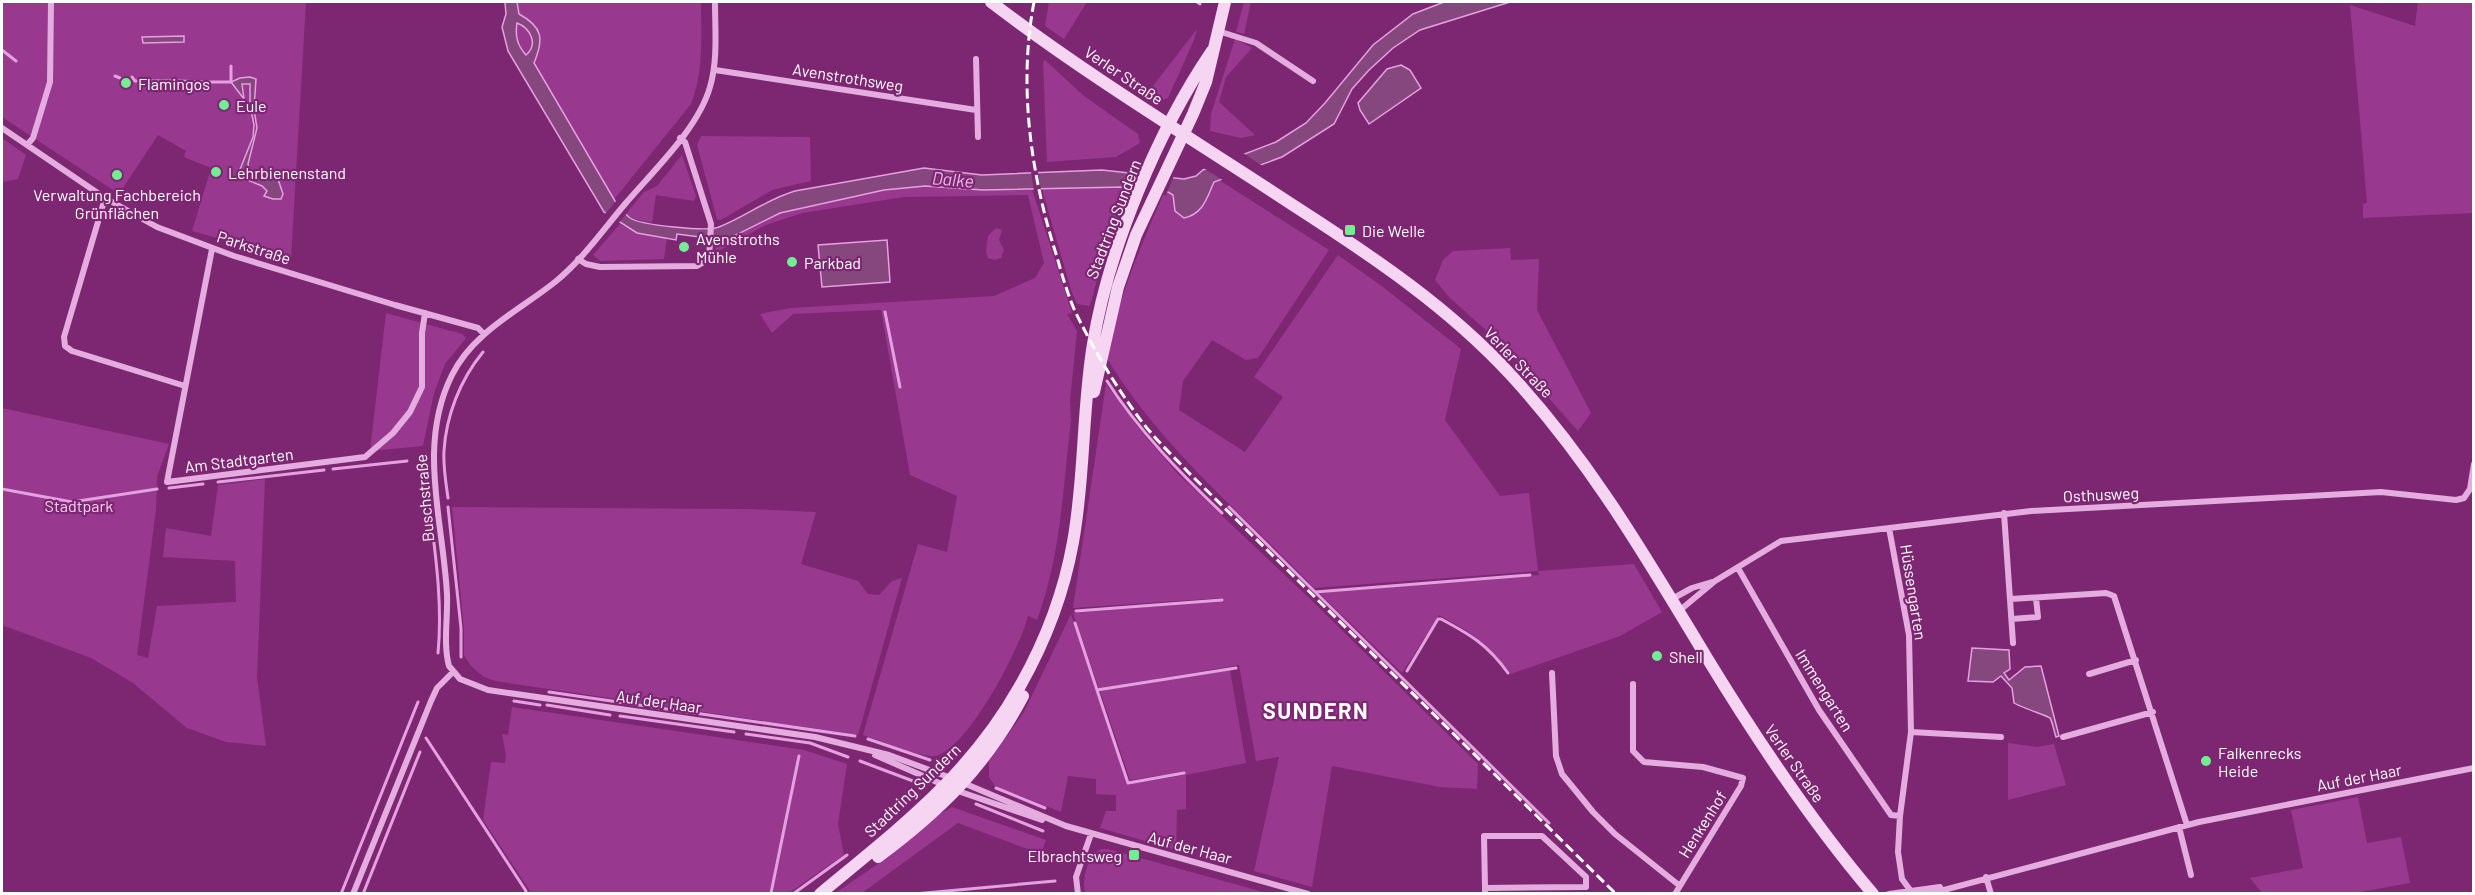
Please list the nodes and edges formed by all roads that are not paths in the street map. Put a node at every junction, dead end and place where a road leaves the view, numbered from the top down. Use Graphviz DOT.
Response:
graph roads {
  1 [pos="51,2"];
  2 [pos="714,2"];
  3 [pos="991,2"];
  4 [pos="1225,2"];
  5 [pos="1218,31"];
  6 [pos="1212,51"];
  7 [pos="976,59"];
  8 [pos="715,70"];
  9 [pos="1313,81"];
  10 [pos="976,110"];
  11 [pos="1170,126"];
  12 [pos="2,128"];
  13 [pos="1182,134"];
  14 [pos="978,137"];
  15 [pos="680,138"];
  16 [pos="27,145"];
  17 [pos="105,198"];
  18 [pos="212,249"];
  19 [pos="578,259"];
  20 [pos="425,313"];
  21 [pos="484,334"];
  22 [pos="185,386"];
  23 [pos="1083,449"];
  24 [pos="2474,464"];
  25 [pos="2004,513"];
  26 [pos="1889,528"];
  27 [pos="1738,568"];
  28 [pos="1715,581"];
  29 [pos="1671,598"];
  30 [pos="2036,598"];
  31 [pos="2010,599"];
  32 [pos="1679,611"];
  33 [pos="2012,618"];
  34 [pos="2013,643"];
  35 [pos="2136,660"];
  36 [pos="453,672"];
  37 [pos="1552,673"];
  38 [pos="2089,674"];
  39 [pos="1633,684"];
  40 [pos="2153,712"];
  41 [pos="1911,732"];
  42 [pos="2001,737"];
  43 [pos="2063,737"];
  44 [pos="864,749"];
  45 [pos="2474,768"];
  46 [pos="954,785"];
  47 [pos="1900,816"];
  48 [pos="2187,825"];
  49 [pos="1066,826"];
  50 [pos="2179,827"];
  51 [pos="1091,834"];
  52 [pos="2191,875"];
  53 [pos="1986,877"];
  54 [pos="1680,886"];
  55 [pos="1950,886"];
  56 [pos="1485,891"];
  57 [pos="1912,892"];
  58 [pos="353,894"];
  59 [pos="821,894"];
  60 [pos="1078,894"];
  61 [pos="1308,894"];
  62 [pos="1675,894"];
  63 [pos="1872,894"];
  64 [pos="1889,894"];
  65 [pos="1929,894"];
  66 [pos="1991,894"];
  1 -- 16 [label="street"];
  2 -- 8 [label="street, Buschstraße"];
  3 -- 11 [label="main road, Verler Straße"];
  4 -- 5 [label="main road, Stadtring Sundern"];
  5 -- 6 [label="main road, Stadtring Sundern"];
  5 -- 9 [label="street"];
  6 -- 11 [label="main road, Stadtring Sundern"];
  6 -- 13 [label="main road, Stadtring Sundern"];
  7 -- 10 [label="street"];
  8 -- 10 [label="street, Avenstrothsweg"];
  8 -- 15 [label="street, Buschstraße"];
  10 -- 14 [label="street"];
  11 -- 13 [label="main road, Verler Straße"];
  11 -- 23 [label="main road, Stadtring Sundern"];
  12 -- 16 [label="street, Parkstraße"];
  13 -- 23 [label="main road, Stadtring Sundern"];
  13 -- 29 [label="main road, Verler Straße"];
  15 -- 19 [label="street, Buschstraße"];
  15 -- 19 [label="street"];
  16 -- 17 [label="street, Parkstraße"];
  17 -- 18 [label="street, Parkstraße"];
  17 -- 22 [label="street"];
  18 -- 20 [label="street, Parkstraße"];
  18 -- 22 [label="street, Am Stadtgarten"];
  19 -- 21 [label="street, Buschstraße"];
  20 -- 21 [label="street, Parkstraße"];
  20 -- 22 [label="street, Am Stadtgarten"];
  21 -- 36 [label="street, Buschstraße"];
  23 -- 46 [label="main road, Stadtring Sundern"];
  24 -- 25 [label="street, Osthusweg"];
  25 -- 26 [label="street, Osthusweg"];
  25 -- 31 [label="street"];
  26 -- 27 [label="street, Osthusweg"];
  26 -- 41 [label="street, Hüssengarten"];
  27 -- 28 [label="street, Osthusweg"];
  27 -- 47 [label="street, Immengarten"];
  28 -- 29 [label="street, Osthusweg"];
  28 -- 32 [label="street, Osthusweg"];
  29 -- 32 [label="main road, Verler Straße"];
  30 -- 31 [label="street"];
  30 -- 33 [label="street"];
  30 -- 35 [label="street"];
  31 -- 33 [label="street"];
  32 -- 63 [label="main road, Verler Straße"];
  33 -- 34 [label="street"];
  35 -- 38 [label="street"];
  35 -- 40 [label="street"];
  36 -- 44 [label="street, Auf der Haar"];
  36 -- 58 [label="street"];
  37 -- 54 [label="street"];
  39 -- 54 [label="street, Henkenhof"];
  40 -- 43 [label="street"];
  40 -- 48 [label="street"];
  41 -- 42 [label="street"];
  41 -- 47 [label="street, Hüssengarten"];
  44 -- 46 [label="street, Auf der Haar"];
  44 -- 46 [label="street, Auf der Haar"];
  45 -- 48 [label="street, Auf der Haar"];
  46 -- 49 [label="street, Auf der Haar"];
  46 -- 49 [label="street, Auf der Haar"];
  46 -- 59 [label="main road, Stadtring Sundern"];
  47 -- 57 [label="street, Hüssengarten"];
  48 -- 50 [label="street, Auf der Haar"];
  49 -- 51 [label="street, Auf der Haar"];
  50 -- 52 [label="street"];
  50 -- 53 [label="street, Auf der Haar"];
  51 -- 60 [label="street"];
  51 -- 61 [label="street, Auf der Haar"];
  53 -- 55 [label="street, Auf der Haar"];
  53 -- 66 [label="street"];
  54 -- 62 [label="street"];
  55 -- 57 [label="street, Auf der Haar"];
  55 -- 65 [label="street, Auf der Haar"];
  56 -- 56 [label="street"];
  57 -- 64 [label="street, Auf der Haar"];
}
